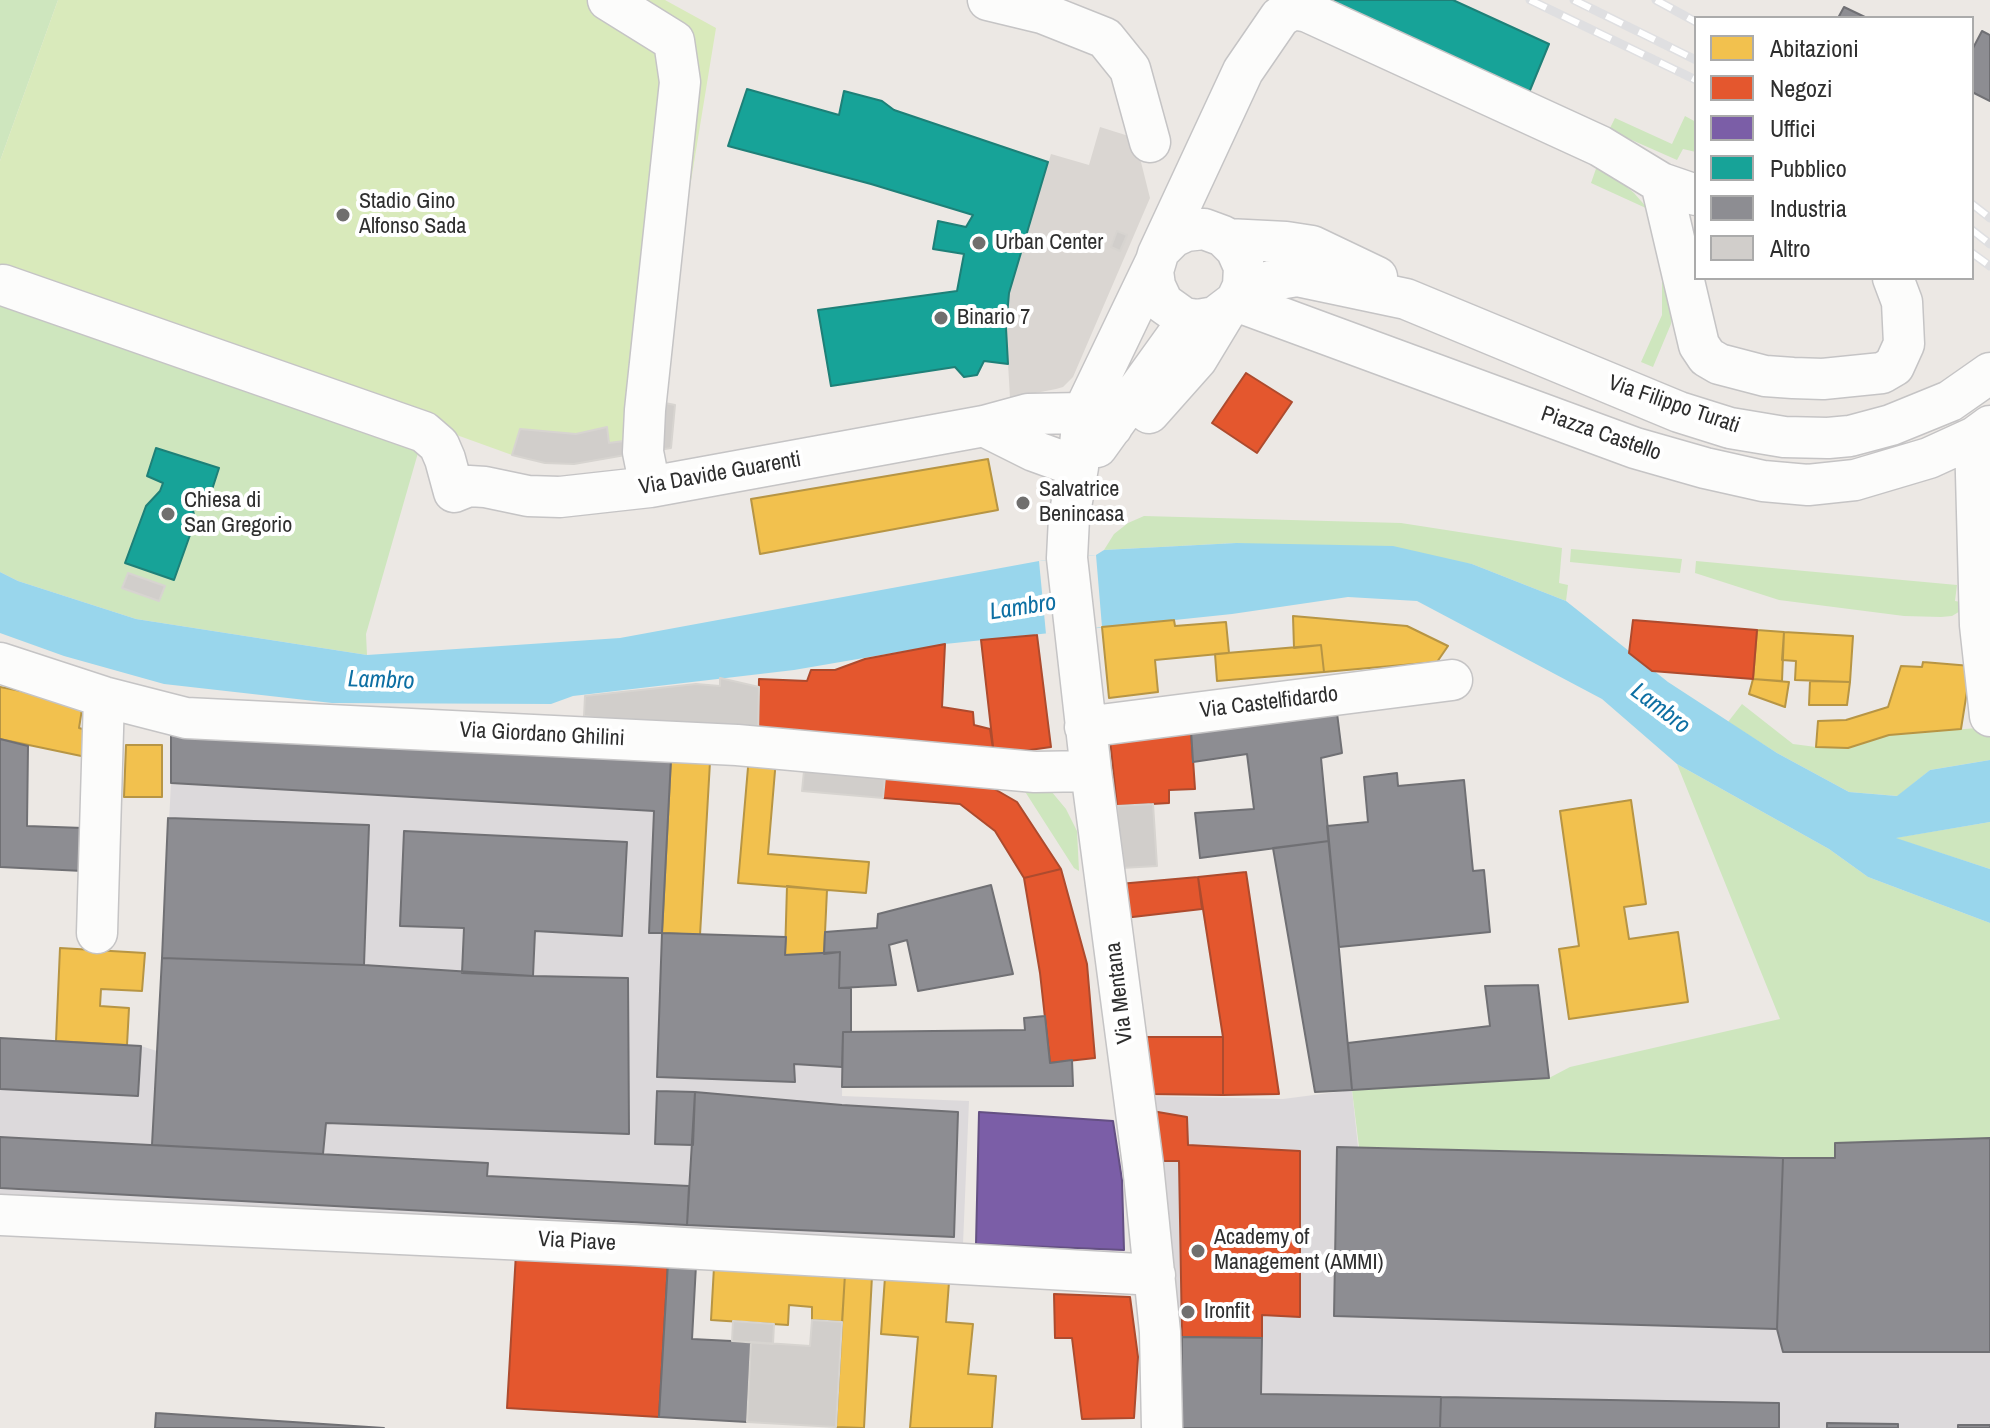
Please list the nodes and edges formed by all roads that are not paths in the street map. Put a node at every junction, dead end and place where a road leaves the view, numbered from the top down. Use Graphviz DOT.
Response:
graph roads {
  1 [pos="608,0"];
  2 [pos="988,0"];
  3 [pos="1150,142"];
  4 [pos="1195,175"];
  5 [pos="1679,189"];
  6 [pos="1220,235"];
  7 [pos="1158,256"];
  8 [pos="1894,280"];
  9 [pos="3,285"];
  10 [pos="1406,299"];
  11 [pos="1223,306"];
  12 [pos="1990,373"];
  13 [pos="1097,420"];
  14 [pos="984,426"];
  15 [pos="1982,432"];
  16 [pos="1078,467"];
  17 [pos="650,487"];
  18 [pos="0,663"];
  19 [pos="1452,680"];
  20 [pos="104,697"];
  21 [pos="1990,716"];
  22 [pos="1085,727"];
  23 [pos="1091,771"];
  24 [pos="97,933"];
  25 [pos="0,1215"];
  26 [pos="1155,1275"];
  27 [pos="1162,1428"];
  1 -- 17 [label="street"];
  2 -- 3 [label="street"];
  4 -- 5 [label="street"];
  4 -- 6 [label="street"];
  4 -- 7 [label="street"];
  5 -- 8 [label="street"];
  6 -- 7 [label="street"];
  6 -- 10 [label="street, Via Filippo Turati"];
  6 -- 11 [label="street"];
  7 -- 11 [label="street"];
  7 -- 13 [label="street"];
  9 -- 17 [label="street, Via Davide Guarenti"];
  10 -- 11 [label="street, Via Filippo Turati"];
  10 -- 12 [label="street, Via Filippo Turati"];
  11 -- 13 [label="street"];
  11 -- 15 [label="street, Piazza Castello"];
  13 -- 14 [label="street, Via Davide Guarenti"];
  13 -- 16 [label="street"];
  14 -- 16 [label="street"];
  14 -- 17 [label="street, Via Davide Guarenti"];
  15 -- 21 [label="street, Piazza Castello"];
  16 -- 22 [label="street, Via Mentana"];
  18 -- 20 [label="street, Via Giordano Ghilini"];
  19 -- 22 [label="street, Via Castelfidardo"];
  20 -- 23 [label="street, Via Giordano Ghilini"];
  20 -- 24 [label="street"];
  22 -- 23 [label="street, Via Mentana"];
  23 -- 26 [label="street, Via Mentana"];
  25 -- 26 [label="street, Via Piave"];
  26 -- 27 [label="street, Via Mentana"];
}
